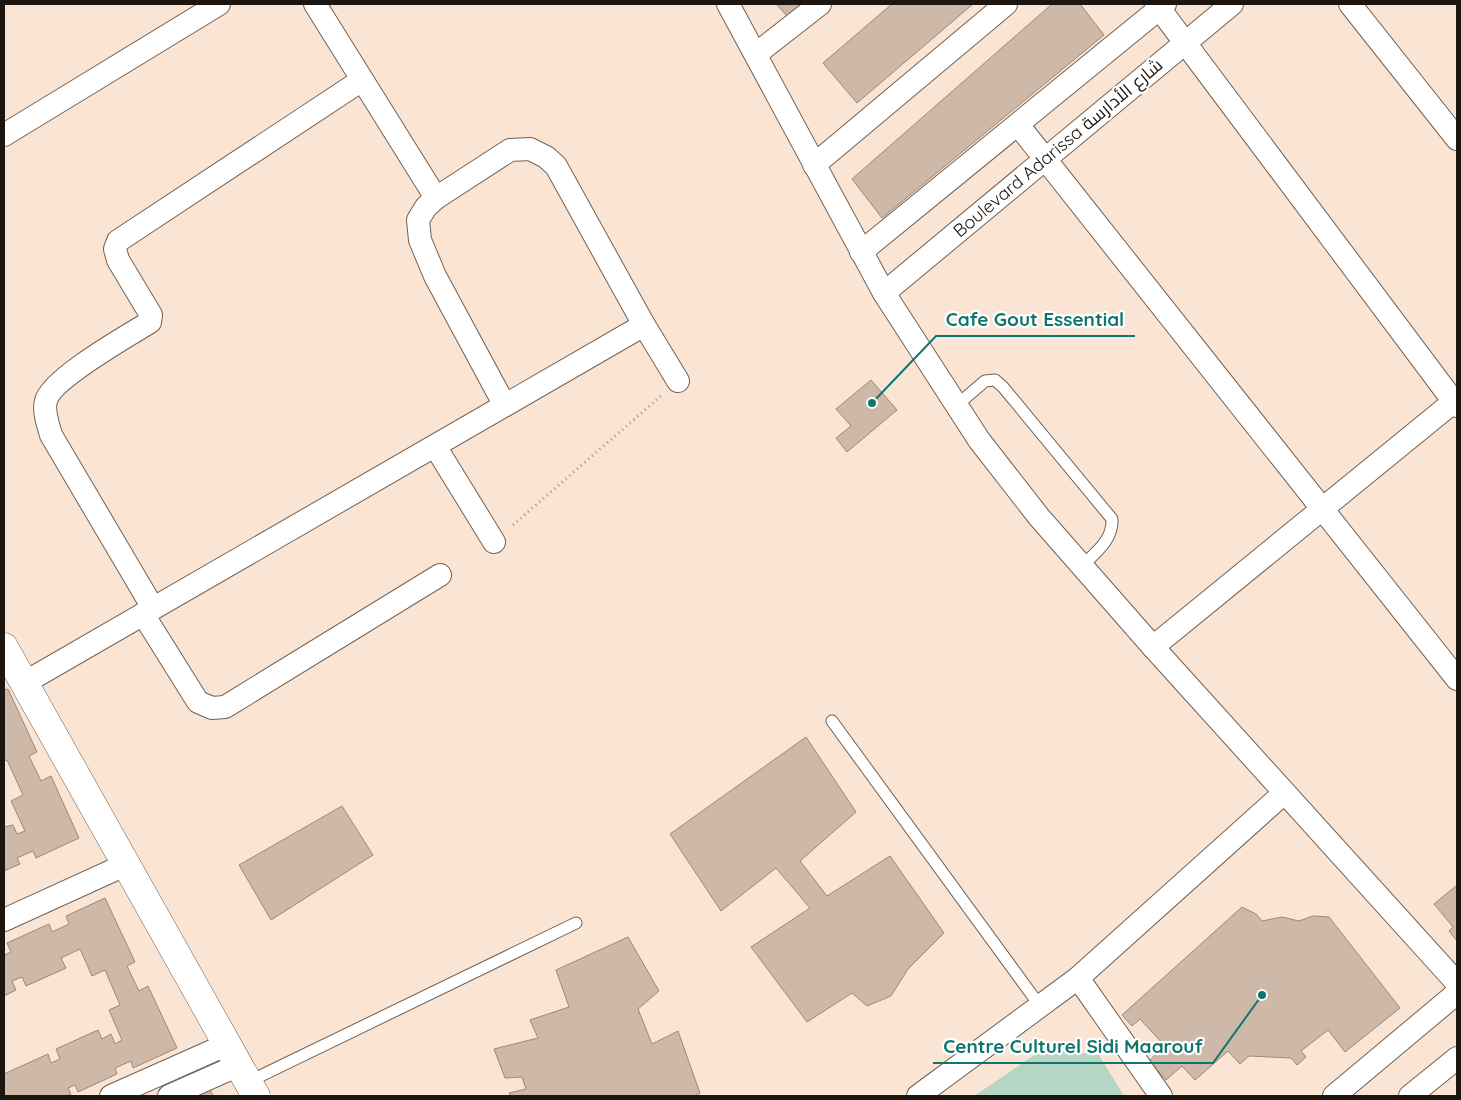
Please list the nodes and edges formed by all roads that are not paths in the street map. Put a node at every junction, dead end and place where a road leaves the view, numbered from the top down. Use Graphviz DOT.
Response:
graph roads {
  1 [pos="218,4"];
  2 [pos="315,4"];
  3 [pos="728,4"];
  4 [pos="820,4"];
  5 [pos="1006,4"];
  6 [pos="1232,4"];
  7 [pos="1350,4"];
  8 [pos="1160,5"];
  9 [pos="1186,41"];
  10 [pos="756,54"];
  11 [pos="362,80"];
  12 [pos="1019,126"];
  13 [pos="4,135"];
  14 [pos="1457,139"];
  15 [pos="1047,160"];
  16 [pos="814,164"];
  17 [pos="436,198"];
  18 [pos="862,252"];
  19 [pos="884,293"];
  20 [pos="644,325"];
  21 [pos="678,382"];
  22 [pos="1456,402"];
  23 [pos="504,404"];
  24 [pos="957,405"];
  25 [pos="436,446"];
  26 [pos="1323,509"];
  27 [pos="494,542"];
  28 [pos="1082,566"];
  29 [pos="440,575"];
  30 [pos="148,611"];
  31 [pos="1153,647"];
  32 [pos="6,654"];
  33 [pos="1457,679"];
  34 [pos="24,684"];
  35 [pos="832,721"];
  36 [pos="1284,793"];
  37 [pos="127,864"];
  38 [pos="4,920"];
  39 [pos="576,923"];
  40 [pos="1078,978"];
  41 [pos="1457,983"];
  42 [pos="1457,992"];
  43 [pos="1040,1006"];
  44 [pos="1457,1058"];
  45 [pos="243,1072"];
  46 [pos="111,1096"];
  47 [pos="170,1096"];
  48 [pos="918,1096"];
  49 [pos="1161,1096"];
  50 [pos="1334,1096"];
  51 [pos="1410,1096"];
  1 -- 13 [label="street"];
  2 -- 11 [label="street"];
  3 -- 10 [label="street"];
  4 -- 10 [label="street"];
  5 -- 16 [label="street"];
  6 -- 9 [label="street, Boulevard Adarissa شارع الأدارسة"];
  7 -- 14 [label="street"];
  8 -- 9 [label="street"];
  8 -- 12 [label="street"];
  9 -- 15 [label="street, Boulevard Adarissa شارع الأدارسة"];
  9 -- 22 [label="street"];
  10 -- 16 [label="street"];
  11 -- 17 [label="street"];
  11 -- 30 [label="street"];
  12 -- 15 [label="street"];
  12 -- 18 [label="street"];
  15 -- 19 [label="street, Boulevard Adarissa شارع الأدارسة"];
  15 -- 26 [label="street"];
  16 -- 18 [label="street"];
  17 -- 20 [label="street"];
  17 -- 23 [label="street"];
  18 -- 19 [label="street"];
  19 -- 24 [label="street"];
  20 -- 21 [label="street"];
  20 -- 23 [label="street"];
  22 -- 26 [label="street"];
  23 -- 25 [label="street"];
  24 -- 28 [label="street"];
  24 -- 28 [label="lane"];
  25 -- 27 [label="street"];
  25 -- 30 [label="street"];
  26 -- 31 [label="street"];
  26 -- 33 [label="street"];
  28 -- 31 [label="street"];
  29 -- 30 [label="street"];
  30 -- 34 [label="street"];
  31 -- 36 [label="street"];
  32 -- 34 [label="street"];
  34 -- 37 [label="street"];
  35 -- 43 [label="lane"];
  36 -- 40 [label="street"];
  36 -- 41 [label="street"];
  37 -- 38 [label="street"];
  37 -- 45 [label="street"];
  39 -- 45 [label="lane"];
  40 -- 43 [label="street"];
  40 -- 49 [label="street"];
  42 -- 50 [label="street"];
  43 -- 48 [label="street"];
  44 -- 51 [label="street"];
  45 -- 46 [label="street"];
  45 -- 47 [label="street"];
}
